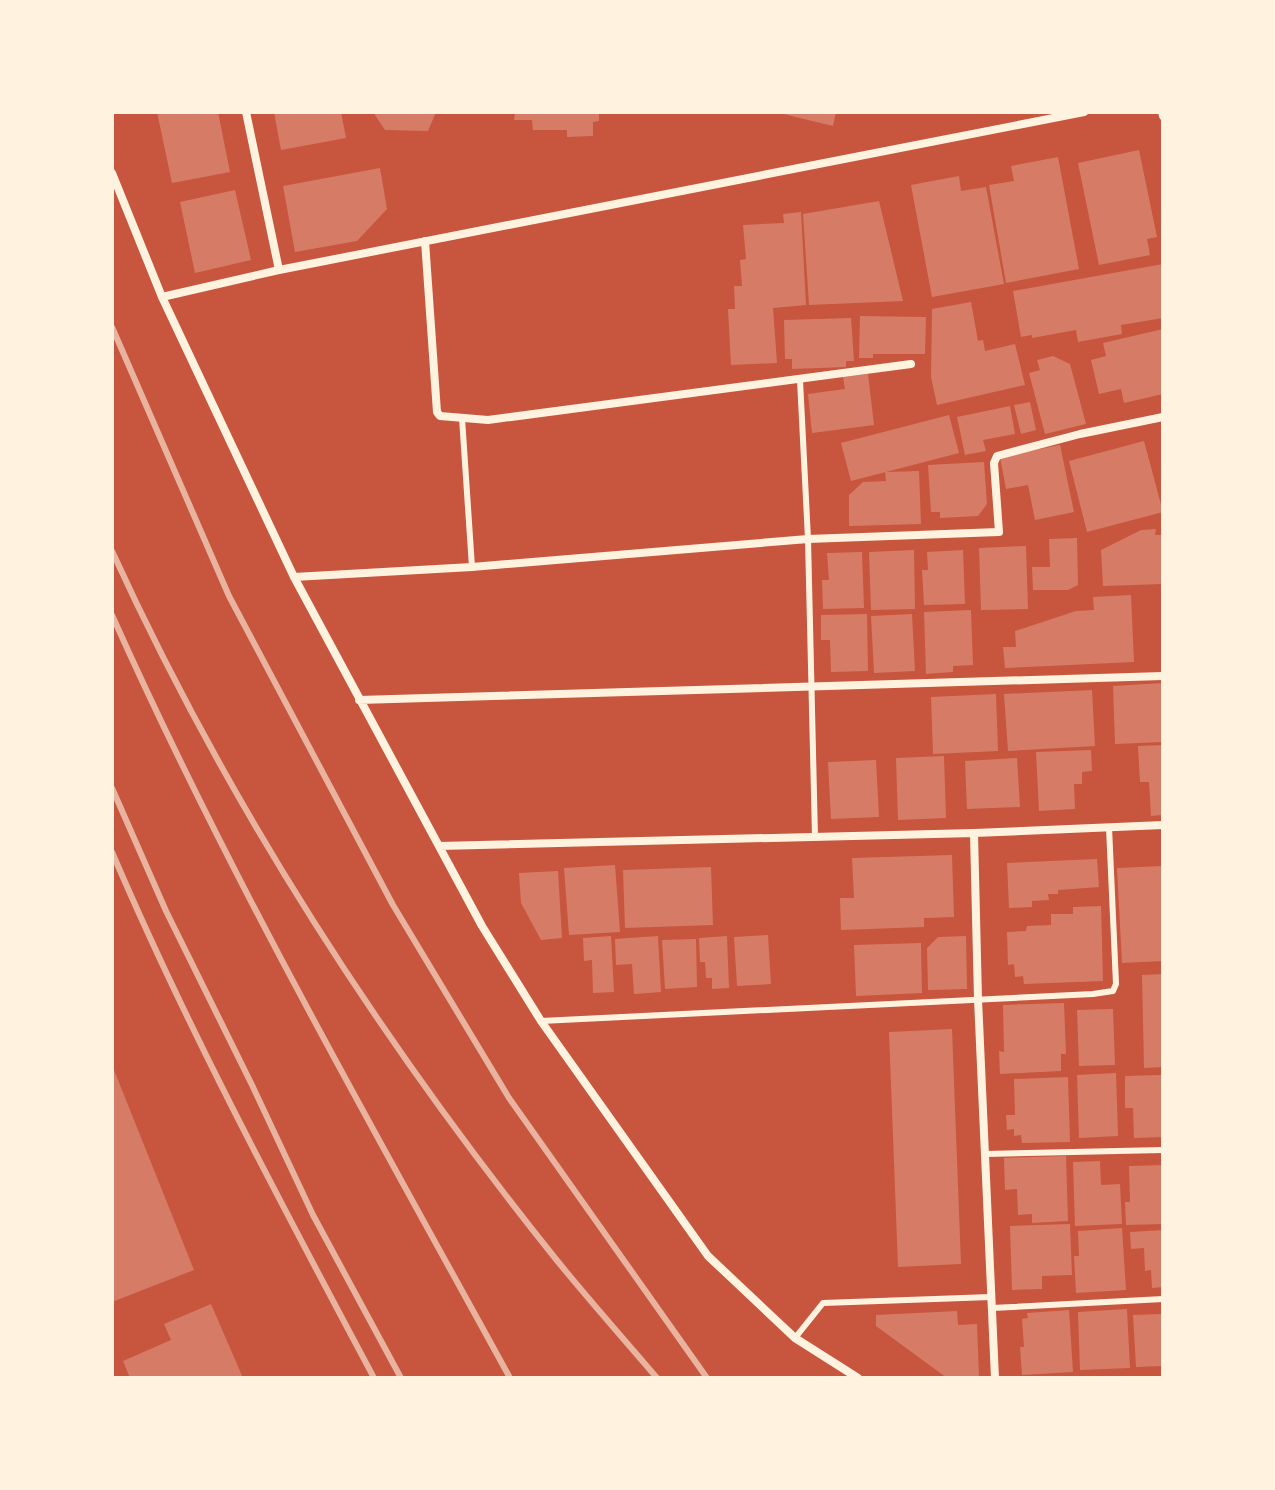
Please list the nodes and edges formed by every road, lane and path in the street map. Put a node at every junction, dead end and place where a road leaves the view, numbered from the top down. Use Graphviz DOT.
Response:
graph roads {
  1 [pos="246,112"];
  2 [pos="1084,112"];
  3 [pos="112,173"];
  4 [pos="425,241"];
  5 [pos="279,270"];
  6 [pos="162,297"];
  7 [pos="911,364"];
  8 [pos="800,380"];
  9 [pos="1163,417"];
  10 [pos="462,418"];
  11 [pos="808,539"];
  12 [pos="472,567"];
  13 [pos="294,577"];
  14 [pos="1163,676"];
  15 [pos="812,687"];
  16 [pos="359,700"];
  17 [pos="1163,825"];
  18 [pos="1109,827"];
  19 [pos="974,833"];
  20 [pos="815,837"];
  21 [pos="439,846"];
  22 [pos="978,999"];
  23 [pos="541,1021"];
  24 [pos="1163,1150"];
  25 [pos="985,1154"];
  26 [pos="991,1297"];
  27 [pos="1163,1299"];
  28 [pos="992,1308"];
  29 [pos="795,1338"];
  30 [pos="858,1378"];
  31 [pos="995,1378"];
  1 -- 5 [label="street"];
  2 -- 4 [label="street"];
  3 -- 6 [label="street"];
  4 -- 5 [label="street"];
  4 -- 10 [label="street"];
  5 -- 6 [label="street"];
  6 -- 13 [label="street"];
  7 -- 8 [label="street"];
  8 -- 10 [label="street"];
  8 -- 11 [label="lane"];
  9 -- 11 [label="street"];
  10 -- 12 [label="lane"];
  11 -- 12 [label="street"];
  11 -- 15 [label="lane"];
  12 -- 13 [label="street"];
  13 -- 16 [label="street"];
  14 -- 15 [label="street"];
  15 -- 16 [label="street"];
  15 -- 20 [label="lane"];
  16 -- 21 [label="street"];
  17 -- 18 [label="street"];
  18 -- 19 [label="street"];
  18 -- 22 [label="lane"];
  19 -- 20 [label="street"];
  19 -- 22 [label="street"];
  20 -- 21 [label="street"];
  21 -- 23 [label="street"];
  22 -- 23 [label="lane"];
  22 -- 25 [label="street"];
  23 -- 29 [label="street"];
  24 -- 25 [label="lane"];
  25 -- 26 [label="street"];
  26 -- 28 [label="street"];
  26 -- 29 [label="lane"];
  27 -- 28 [label="lane"];
  28 -- 31 [label="street"];
  29 -- 30 [label="street"];
}
